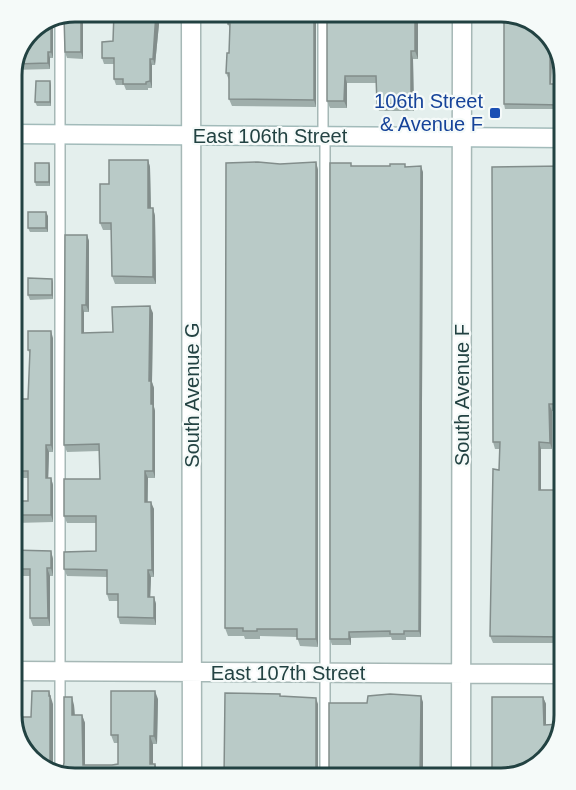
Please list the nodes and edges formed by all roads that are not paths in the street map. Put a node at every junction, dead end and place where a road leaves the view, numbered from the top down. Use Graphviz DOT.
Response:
graph roads {
  1 [pos="191,22"];
  2 [pos="323,23"];
  3 [pos="462,23"];
  4 [pos="60,26"];
  5 [pos="23,134"];
  6 [pos="60,135"];
  7 [pos="192,135"];
  8 [pos="324,136"];
  9 [pos="463,137"];
  10 [pos="554,138"];
  11 [pos="22,671"];
  12 [pos="60,671"];
  13 [pos="192,672"];
  14 [pos="325,673"];
  15 [pos="462,674"];
  16 [pos="554,674"];
  17 [pos="60,765"];
  18 [pos="192,767"];
  19 [pos="325,768"];
  20 [pos="461,768"];
  1 -- 7 [label="street, South Avenue G"];
  2 -- 8 [label="lane"];
  3 -- 9 [label="street, South Avenue F"];
  4 -- 6 [label="lane"];
  5 -- 6 [label="street, East 106th Street"];
  6 -- 7 [label="street, East 106th Street"];
  6 -- 12 [label="lane"];
  7 -- 8 [label="street, East 106th Street"];
  7 -- 13 [label="street, South Avenue G"];
  8 -- 9 [label="street, East 106th Street"];
  8 -- 14 [label="lane"];
  9 -- 10 [label="street, East 106th Street"];
  9 -- 15 [label="street, South Avenue F"];
  11 -- 12 [label="street, East 107th Street"];
  12 -- 13 [label="street, East 107th Street"];
  12 -- 17 [label="lane"];
  13 -- 14 [label="street, East 107th Street"];
  13 -- 18 [label="street, South Avenue G"];
  14 -- 15 [label="street, East 107th Street"];
  14 -- 19 [label="lane"];
  15 -- 16 [label="street, East 107th Street"];
  15 -- 20 [label="street, South Avenue F"];
}
